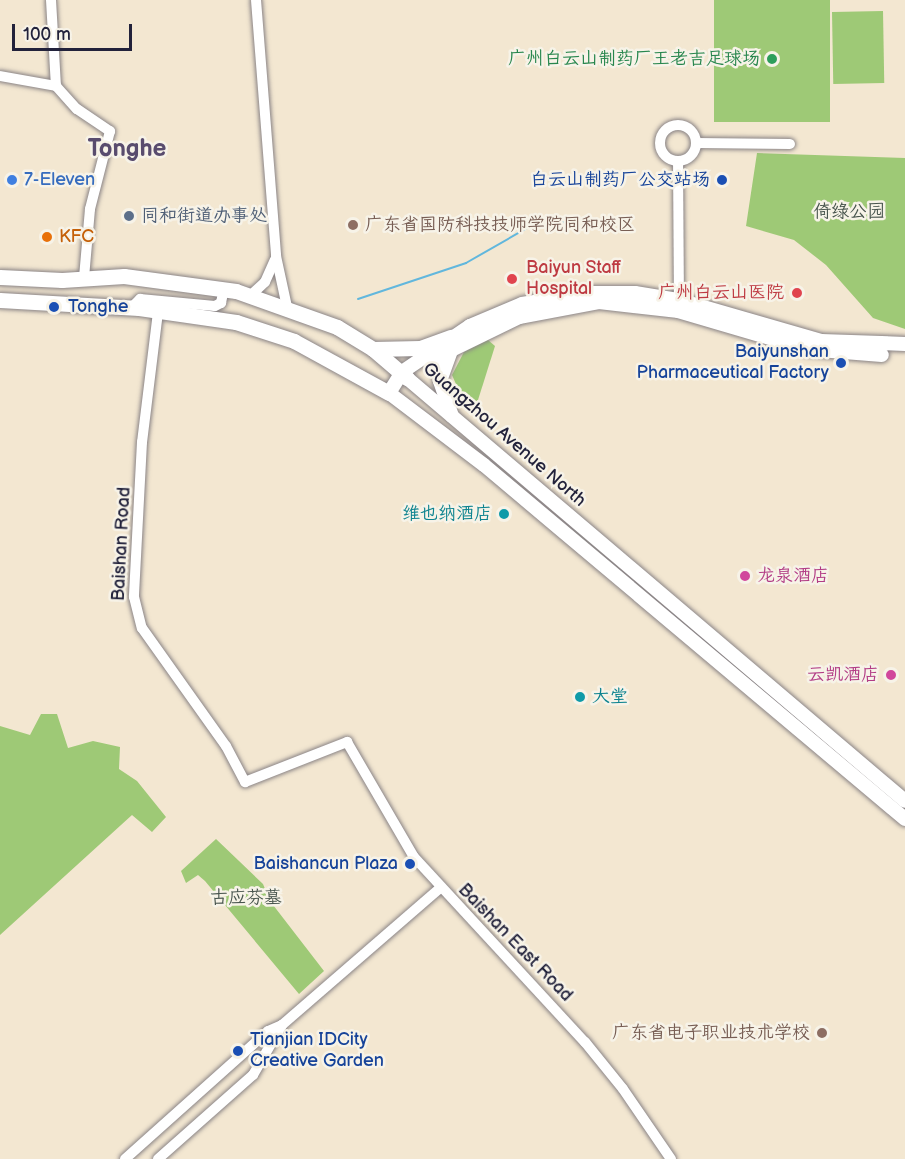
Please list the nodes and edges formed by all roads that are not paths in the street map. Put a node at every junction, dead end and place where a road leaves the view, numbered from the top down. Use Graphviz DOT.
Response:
graph roads {
  1 [pos="51,0"];
  2 [pos="256,0"];
  3 [pos="0,76"];
  4 [pos="56,86"];
  5 [pos="696,143"];
  6 [pos="790,144"];
  7 [pos="678,161"];
  8 [pos="276,256"];
  9 [pos="0,277"];
  10 [pos="84,278"];
  11 [pos="224,288"];
  12 [pos="251,295"];
  13 [pos="0,300"];
  14 [pos="679,306"];
  15 [pos="287,307"];
  16 [pos="131,308"];
  17 [pos="158,312"];
  18 [pos="452,343"];
  19 [pos="905,344"];
  20 [pos="373,349"];
  21 [pos="905,353"];
  22 [pos="404,375"];
  23 [pos="389,393"];
  24 [pos="453,419"];
  25 [pos="522,487"];
  26 [pos="347,742"];
  27 [pos="905,801"];
  28 [pos="905,819"];
  29 [pos="439,889"];
  30 [pos="282,1025"];
  31 [pos="125,1159"];
  32 [pos="158,1159"];
  33 [pos="670,1159"];
  1 -- 4 [label="street"];
  2 -- 8 [label="street"];
  3 -- 4 [label="street"];
  4 -- 10 [label="street"];
  5 -- 6 [label="street"];
  5 -- 7 [label="street"];
  5 -- 7 [label="street"];
  7 -- 14 [label="street"];
  8 -- 12 [label="street"];
  8 -- 15 [label="street"];
  9 -- 10 [label="highway, Guangzhou Avenue North"];
  10 -- 11 [label="highway, Guangzhou Avenue North"];
  11 -- 12 [label="highway, Guangzhou Avenue North"];
  11 -- 16 [label="street"];
  12 -- 15 [label="highway, Guangzhou Avenue North"];
  13 -- 16 [label="highway, Guangzhou Avenue North"];
  14 -- 18 [label="main road"];
  14 -- 19 [label="main road"];
  14 -- 21 [label="main road"];
  15 -- 20 [label="highway, Guangzhou Avenue North"];
  16 -- 17 [label="highway, Guangzhou Avenue North"];
  17 -- 23 [label="highway, Guangzhou Avenue North"];
  17 -- 26 [label="street, Baishan Road"];
  18 -- 20 [label="highway"];
  18 -- 22 [label="main road"];
  18 -- 24 [label="main road"];
  20 -- 22 [label="highway, Guangzhou Avenue North"];
  22 -- 23 [label="main road"];
  22 -- 24 [label="main road, Guangzhou Avenue North"];
  23 -- 25 [label="main road, Guangzhou Avenue North"];
  24 -- 25 [label="main road, Guangzhou Avenue North"];
  25 -- 27 [label="main road, Guangzhou Avenue North"];
  25 -- 28 [label="main road, Guangzhou Avenue North"];
  26 -- 29 [label="street, Baishan East Road"];
  29 -- 30 [label="street"];
  29 -- 33 [label="street, Baishan East Road"];
  30 -- 31 [label="street"];
  30 -- 32 [label="street"];
}
